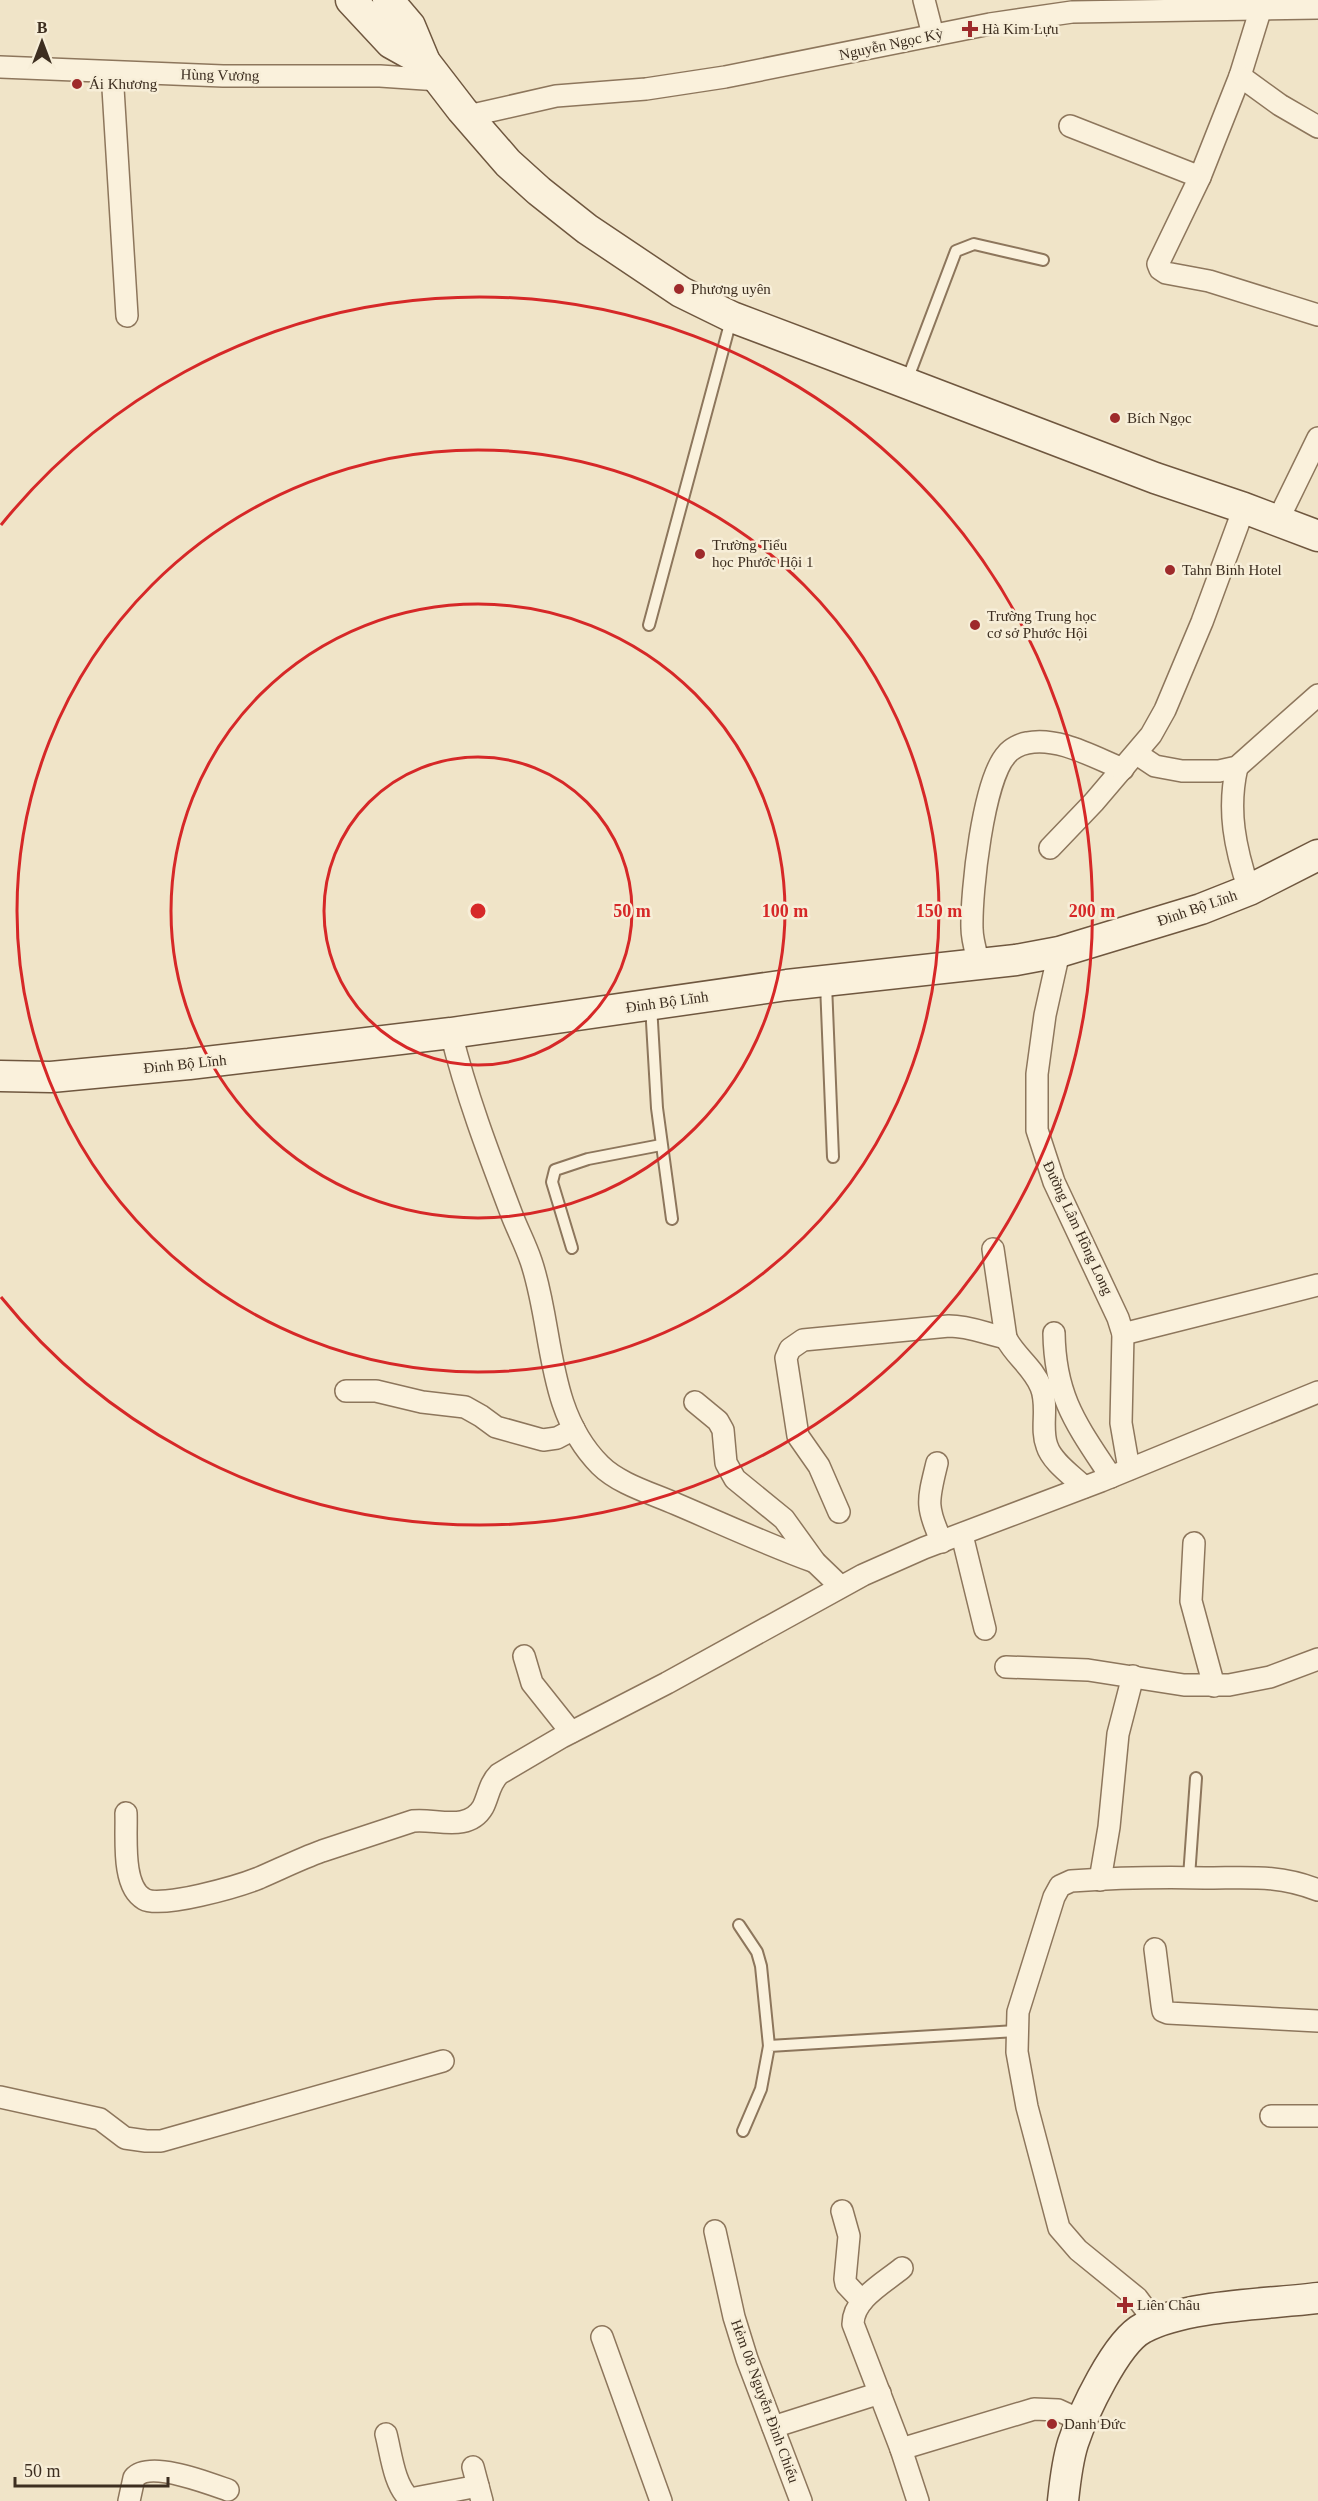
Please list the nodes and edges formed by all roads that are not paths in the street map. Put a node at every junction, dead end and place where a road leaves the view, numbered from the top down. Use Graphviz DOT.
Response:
graph roads {
  1 [pos="351,0"];
  2 [pos="388,0"];
  3 [pos="924,0"];
  4 [pos="1072,6"];
  5 [pos="1261,8"];
  6 [pos="1318,8"];
  7 [pos="933,35"];
  8 [pos="0,67"];
  9 [pos="432,71"];
  10 [pos="112,72"];
  11 [pos="1240,76"];
  12 [pos="468,116"];
  13 [pos="1070,126"];
  14 [pos="1318,127"];
  15 [pos="1200,177"];
  16 [pos="1043,260"];
  17 [pos="1318,315"];
  18 [pos="127,316"];
  19 [pos="732,317"];
  20 [pos="906,383"];
  21 [pos="1318,438"];
  22 [pos="1244,508"];
  23 [pos="1278,520"];
  24 [pos="1318,536"];
  25 [pos="649,625"];
  26 [pos="1318,695"];
  27 [pos="1130,762"];
  28 [pos="1237,767"];
  29 [pos="1050,848"];
  30 [pos="1318,855"];
  31 [pos="1249,890"];
  32 [pos="1059,952"];
  33 [pos="979,964"];
  34 [pos="826,981"];
  35 [pos="651,1005"];
  36 [pos="451,1033"];
  37 [pos="0,1076"];
  38 [pos="661,1145"];
  39 [pos="833,1157"];
  40 [pos="672,1219"];
  41 [pos="572,1248"];
  42 [pos="993,1249"];
  43 [pos="1318,1285"];
  44 [pos="1054,1334"];
  45 [pos="1123,1334"];
  46 [pos="1006,1338"];
  47 [pos="346,1391"];
  48 [pos="1318,1392"];
  49 [pos="695,1402"];
  50 [pos="574,1429"];
  51 [pos="937,1462"];
  52 [pos="1120,1473"];
  53 [pos="1084,1487"];
  54 [pos="839,1512"];
  55 [pos="962,1535"];
  56 [pos="942,1542"];
  57 [pos="1194,1543"];
  58 [pos="815,1562"];
  59 [pos="840,1586"];
  60 [pos="985,1629"];
  61 [pos="524,1656"];
  62 [pos="1318,1659"];
  63 [pos="1006,1667"];
  64 [pos="1133,1677"];
  65 [pos="1214,1686"];
  66 [pos="572,1732"];
  67 [pos="1196,1778"];
  68 [pos="126,1813"];
  69 [pos="1189,1877"];
  70 [pos="1100,1880"];
  71 [pos="1318,1890"];
  72 [pos="739,1925"];
  73 [pos="1155,1949"];
  74 [pos="1318,2021"];
  75 [pos="1016,2031"];
  76 [pos="769,2046"];
  77 [pos="443,2061"];
  78 [pos="0,2097"];
  79 [pos="1271,2116"];
  80 [pos="1318,2116"];
  81 [pos="743,2131"];
  82 [pos="842,2211"];
  83 [pos="715,2231"];
  84 [pos="902,2268"];
  85 [pos="1318,2298"];
  86 [pos="862,2301"];
  87 [pos="1155,2322"];
  88 [pos="602,2337"];
  89 [pos="880,2393"];
  90 [pos="1082,2421"];
  91 [pos="773,2427"];
  92 [pos="386,2434"];
  93 [pos="901,2449"];
  94 [pos="477,2485"];
  95 [pos="228,2490"];
  96 [pos="129,2501"];
  97 [pos="661,2501"];
  98 [pos="801,2501"];
  99 [pos="918,2501"];
  100 [pos="1063,2501"];
  1 -- 9 [label="main road"];
  2 -- 9 [label="main road"];
  3 -- 7 [label="street"];
  4 -- 5 [label="street, Nguyễn Ngọc Kỳ"];
  4 -- 7 [label="street, Nguyễn Ngọc Kỳ"];
  5 -- 6 [label="street, Nguyễn Ngọc Kỳ"];
  5 -- 11 [label="street"];
  7 -- 12 [label="street, Nguyễn Ngọc Kỳ"];
  8 -- 10 [label="street, Hùng Vương"];
  9 -- 10 [label="street, Hùng Vương"];
  9 -- 12 [label="main road"];
  10 -- 18 [label="street"];
  11 -- 14 [label="street"];
  11 -- 15 [label="street"];
  12 -- 19 [label="main road"];
  13 -- 15 [label="street"];
  15 -- 17 [label="street"];
  16 -- 20 [label="lane"];
  19 -- 20 [label="main road"];
  19 -- 25 [label="lane"];
  20 -- 22 [label="main road"];
  21 -- 23 [label="street"];
  22 -- 23 [label="main road"];
  22 -- 27 [label="street"];
  23 -- 24 [label="main road"];
  26 -- 28 [label="street"];
  27 -- 28 [label="street"];
  27 -- 29 [label="street"];
  27 -- 33 [label="street"];
  28 -- 31 [label="street"];
  30 -- 31 [label="main road, Đinh Bộ Lĩnh"];
  31 -- 32 [label="main road, Đinh Bộ Lĩnh"];
  32 -- 33 [label="main road, Đinh Bộ Lĩnh"];
  32 -- 45 [label="street, Đường Lâm Hồng Long"];
  33 -- 34 [label="main road, Đinh Bộ Lĩnh"];
  34 -- 35 [label="main road, Đinh Bộ Lĩnh"];
  34 -- 39 [label="lane"];
  35 -- 36 [label="main road, Đinh Bộ Lĩnh"];
  35 -- 38 [label="lane"];
  36 -- 37 [label="main road, Đinh Bộ Lĩnh"];
  36 -- 50 [label="street"];
  38 -- 40 [label="lane"];
  38 -- 41 [label="lane"];
  42 -- 46 [label="street"];
  43 -- 45 [label="street"];
  44 -- 52 [label="street"];
  45 -- 52 [label="street, Đường Lâm Hồng Long"];
  46 -- 53 [label="street"];
  46 -- 54 [label="street"];
  47 -- 50 [label="street"];
  48 -- 52 [label="street"];
  49 -- 58 [label="street"];
  50 -- 58 [label="street"];
  51 -- 56 [label="street"];
  52 -- 53 [label="street"];
  53 -- 55 [label="street"];
  55 -- 56 [label="street"];
  55 -- 60 [label="street"];
  56 -- 59 [label="street"];
  57 -- 65 [label="street"];
  58 -- 59 [label="street"];
  59 -- 66 [label="street"];
  61 -- 66 [label="street"];
  62 -- 65 [label="street"];
  63 -- 64 [label="street"];
  64 -- 65 [label="street"];
  64 -- 70 [label="street"];
  66 -- 68 [label="street"];
  67 -- 69 [label="lane"];
  69 -- 70 [label="street"];
  69 -- 71 [label="street"];
  70 -- 75 [label="street"];
  72 -- 76 [label="lane"];
  73 -- 74 [label="street"];
  75 -- 76 [label="lane"];
  75 -- 87 [label="street"];
  76 -- 81 [label="lane"];
  77 -- 78 [label="street"];
  79 -- 80 [label="street"];
  82 -- 86 [label="street"];
  83 -- 91 [label="street, Hẻm 08 Nguyễn Đình Chiểu"];
  84 -- 86 [label="street"];
  85 -- 87 [label="main road"];
  86 -- 89 [label="street"];
  87 -- 90 [label="main road"];
  88 -- 97 [label="street"];
  89 -- 91 [label="street"];
  89 -- 93 [label="street"];
  90 -- 93 [label="street"];
  90 -- 100 [label="main road"];
  91 -- 98 [label="street, Hẻm 08 Nguyễn Đình Chiểu"];
  92 -- 94 [label="street"];
  93 -- 99 [label="street"];
  95 -- 96 [label="street"];
}
